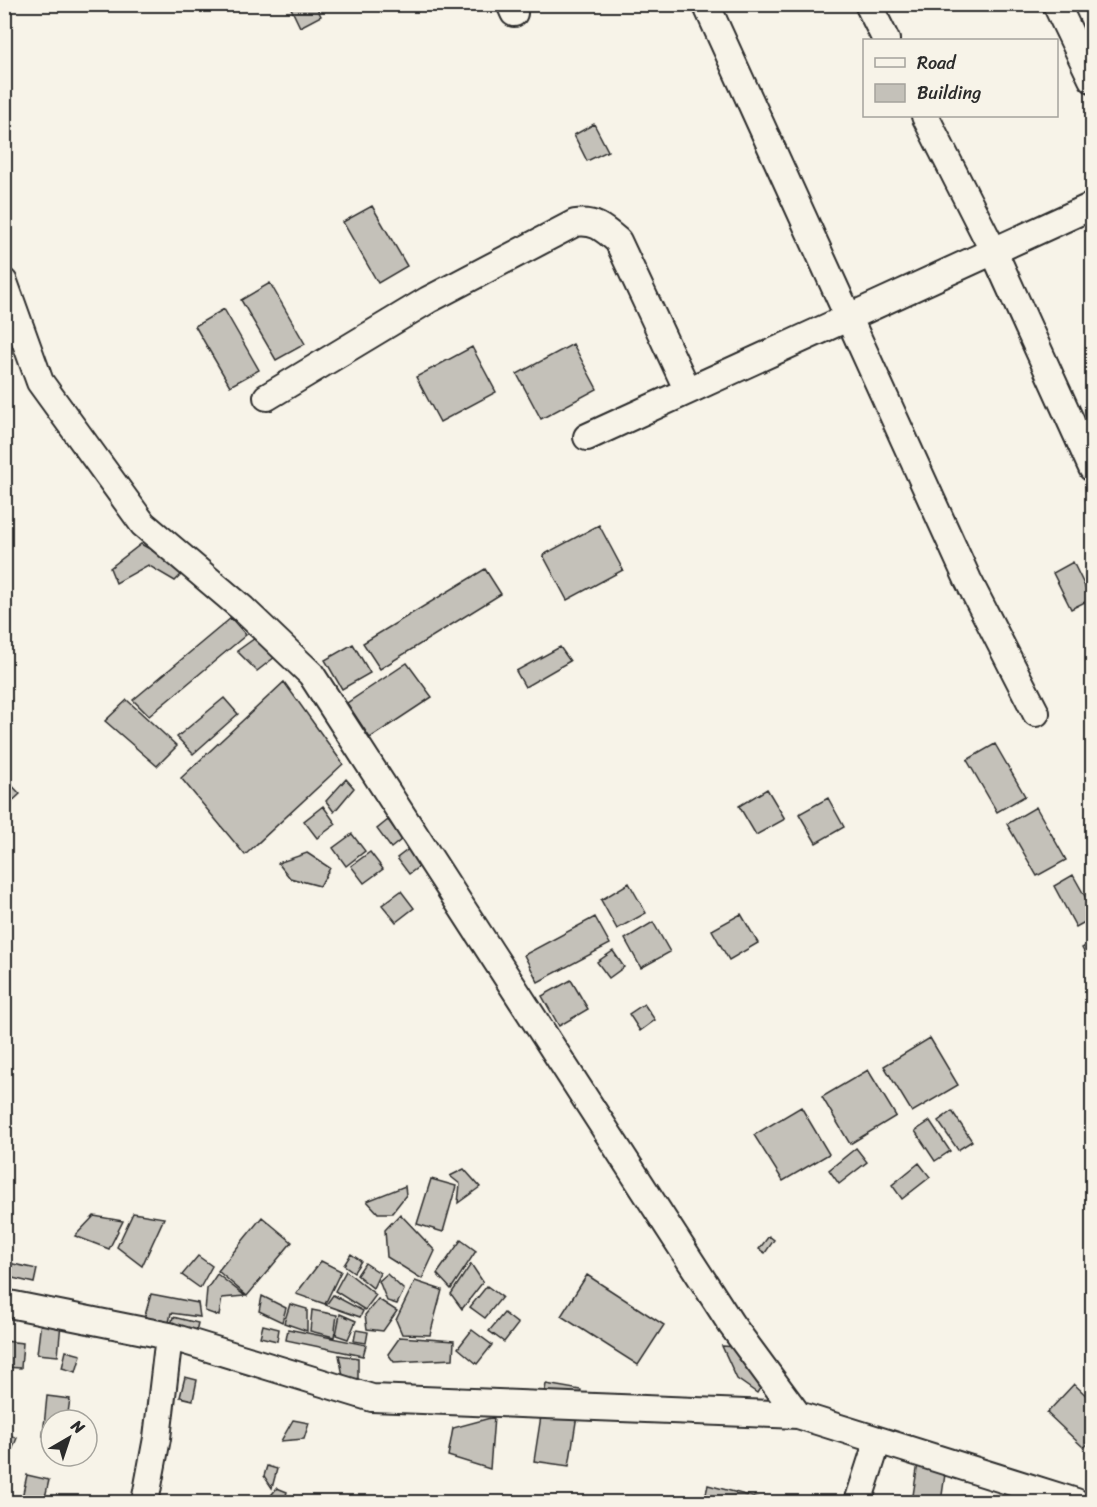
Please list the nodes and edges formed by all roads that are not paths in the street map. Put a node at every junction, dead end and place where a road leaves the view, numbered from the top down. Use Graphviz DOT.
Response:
graph roads {
  1 [pos="706,4"];
  2 [pos="868,4"];
  3 [pos="1056,4"];
  4 [pos="886,39"];
  5 [pos="1092,79"];
  6 [pos="926,117"];
  7 [pos="1092,206"];
  8 [pos="994,252"];
  9 [pos="4,282"];
  10 [pos="850,318"];
  11 [pos="687,389"];
  12 [pos="267,397"];
  13 [pos="587,437"];
  14 [pos="1092,468"];
  15 [pos="1036,713"];
  16 [pos="4,1303"];
  17 [pos="169,1336"];
  18 [pos="798,1415"];
  19 [pos="879,1440"];
  20 [pos="145,1503"];
  21 [pos="858,1503"];
  22 [pos="1076,1503"];
  1 -- 10 [label="street"];
  2 -- 4 [label="street"];
  3 -- 5 [label="street"];
  6 -- 8 [label="street"];
  7 -- 8 [label="street"];
  8 -- 10 [label="street"];
  8 -- 14 [label="street"];
  9 -- 18 [label="street"];
  10 -- 11 [label="street"];
  10 -- 15 [label="street"];
  11 -- 12 [label="street"];
  11 -- 13 [label="street"];
  16 -- 17 [label="street"];
  17 -- 18 [label="street"];
  17 -- 20 [label="street"];
  18 -- 19 [label="street"];
  19 -- 21 [label="street"];
  19 -- 22 [label="street"];
}
